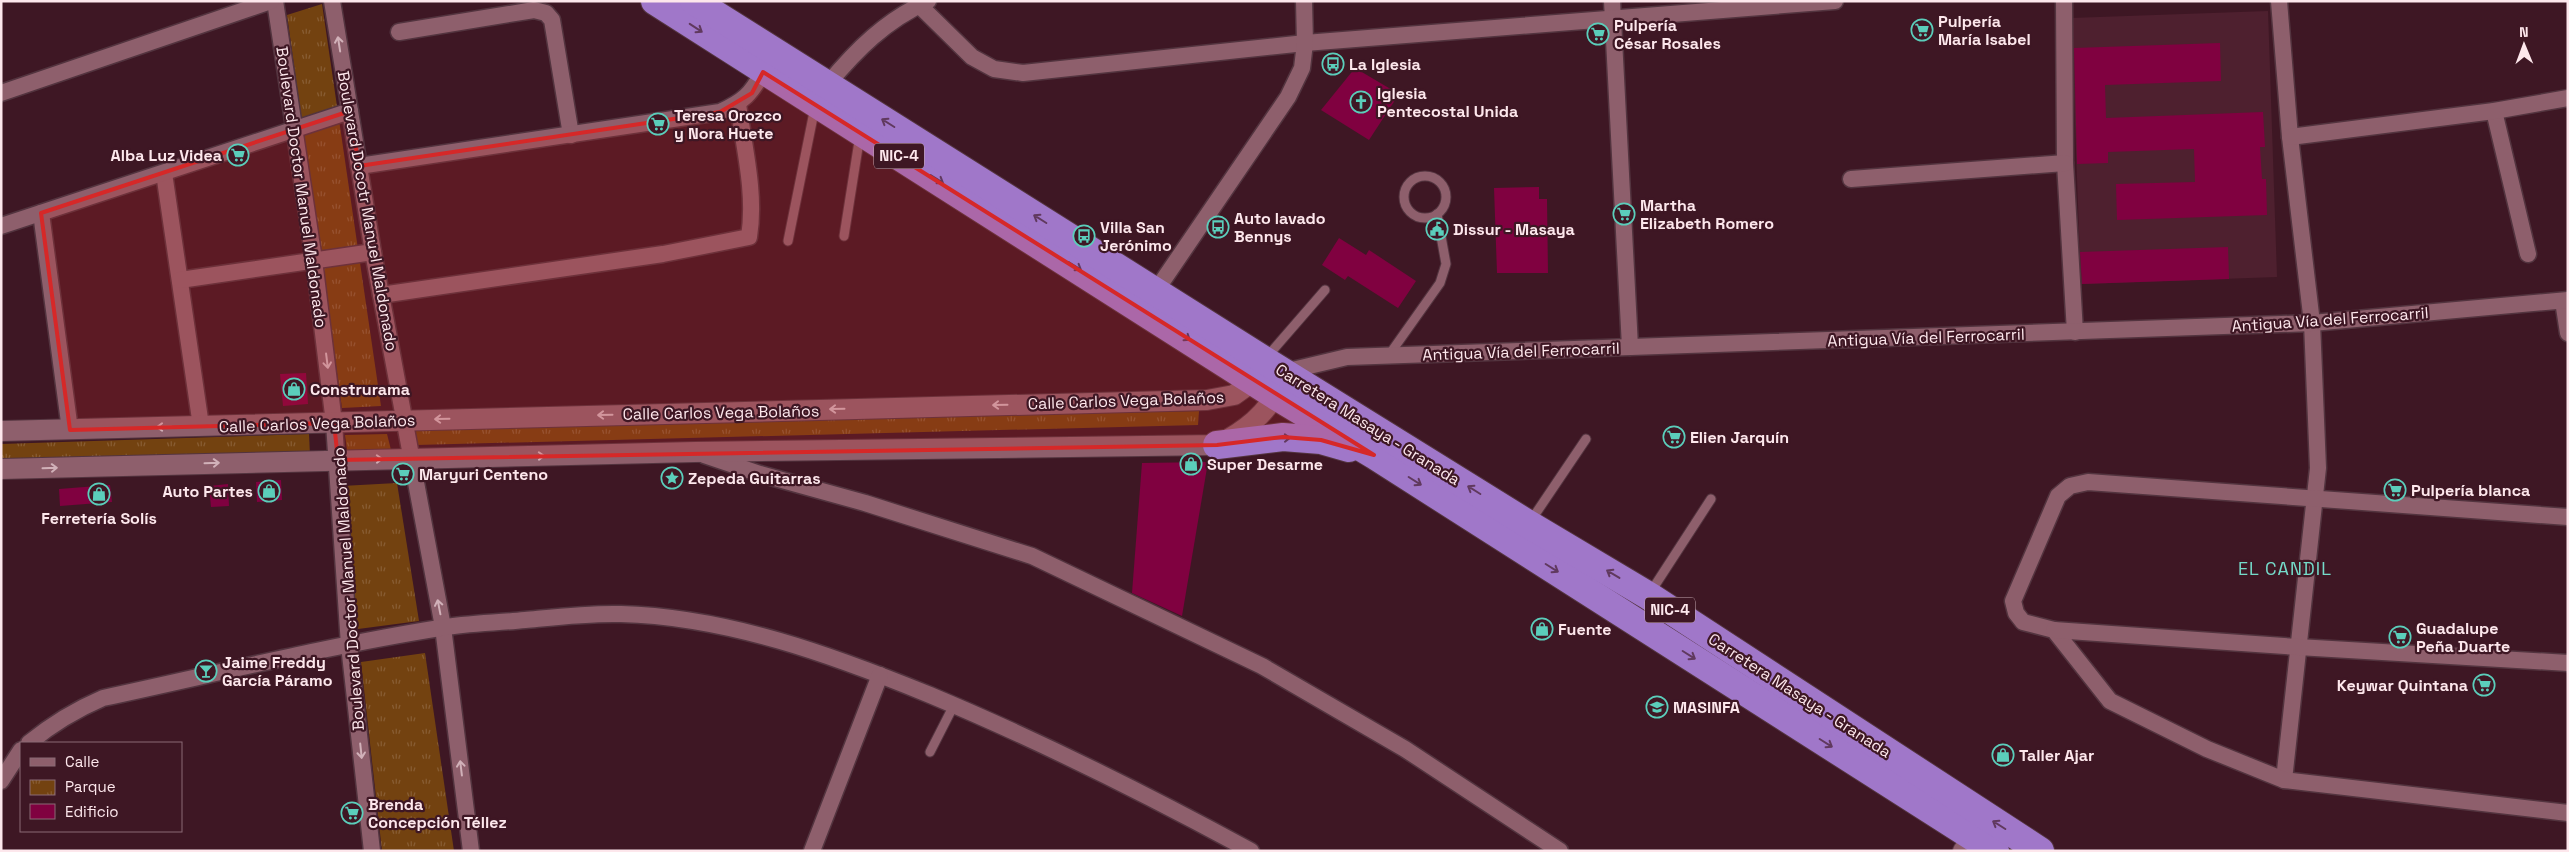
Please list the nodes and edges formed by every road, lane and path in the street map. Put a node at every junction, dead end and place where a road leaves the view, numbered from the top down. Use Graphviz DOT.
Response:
graph roads {
  1 [pos="271,1"];
  2 [pos="276,1"];
  3 [pos="332,1"];
  4 [pos="655,1"];
  5 [pos="694,1"];
  6 [pos="1304,1"];
  7 [pos="1612,1"];
  8 [pos="1835,1"];
  9 [pos="2064,1"];
  10 [pos="2278,1"];
  11 [pos="924,3"];
  12 [pos="1717,6"];
  13 [pos="1614,20"];
  14 [pos="400,32"];
  15 [pos="1305,44"];
  16 [pos="763,72"];
  17 [pos="1,93"];
  18 [pos="821,95"];
  19 [pos="2568,98"];
  20 [pos="738,104"];
  21 [pos="350,111"];
  22 [pos="2494,111"];
  23 [pos="294,129"];
  24 [pos="860,132"];
  25 [pos="571,135"];
  26 [pos="2290,137"];
  27 [pos="2065,163"];
  28 [pos="359,166"];
  29 [pos="164,173"];
  30 [pos="1851,179"];
  31 [pos="41,213"];
  32 [pos="1437,214"];
  33 [pos="1,226"];
  34 [pos="844,236"];
  35 [pos="788,241"];
  36 [pos="373,252"];
  37 [pos="2528,254"];
  38 [pos="314,260"];
  39 [pos="180,280"];
  40 [pos="1325,290"];
  41 [pos="381,295"];
  42 [pos="1149,300"];
  43 [pos="2565,300"];
  44 [pos="2312,323"];
  45 [pos="2075,332"];
  46 [pos="2568,333"];
  47 [pos="1630,347"];
  48 [pos="1389,355"];
  49 [pos="1269,377"];
  50 [pos="405,420"];
  51 [pos="334,423"];
  52 [pos="201,426"];
  53 [pos="70,430"];
  54 [pos="1,432"];
  55 [pos="1586,439"];
  56 [pos="1217,445"];
  57 [pos="695,452"];
  58 [pos="1374,454"];
  59 [pos="411,459"];
  60 [pos="338,460"];
  61 [pos="1,469"];
  62 [pos="1711,499"];
  63 [pos="2315,500"];
  64 [pos="2568,517"];
  65 [pos="1528,524"];
  66 [pos="1648,596"];
  67 [pos="443,627"];
  68 [pos="2054,630"];
  69 [pos="349,645"];
  70 [pos="2298,647"];
  71 [pos="2568,663"];
  72 [pos="880,675"];
  73 [pos="954,705"];
  74 [pos="30,742"];
  75 [pos="20,752"];
  76 [pos="930,752"];
  77 [pos="2284,780"];
  78 [pos="1,781"];
  79 [pos="2568,813"];
  80 [pos="1968,843"];
  81 [pos="372,851"];
  82 [pos="471,851"];
  83 [pos="812,851"];
  84 [pos="1251,851"];
  85 [pos="1560,851"];
  86 [pos="1995,851"];
  87 [pos="2040,851"];
  1 -- 17 [label="street"];
  2 -- 23 [label="street, Boulevard Doctor Manuel Maldonado"];
  21 -- 3 [label="street, Boulevard Docotr Manuel Maldonado, one-way"];
  4 -- 16 [label="highway, Carretera Masaya - Granada / NIC-4, one-way"];
  5 -- 18 [label="highway, Carretera Masaya - Granada / NIC-4"];
  6 -- 15 [label="street"];
  7 -- 13 [label="street"];
  8 -- 12 [label="street"];
  9 -- 27 [label="street"];
  10 -- 26 [label="street"];
  11 -- 15 [label="street"];
  11 -- 18 [label="street"];
  12 -- 13 [label="street"];
  13 -- 15 [label="street"];
  13 -- 47 [label="street"];
  14 -- 25 [label="street"];
  15 -- 42 [label="street"];
  16 -- 18 [label="highway, Carretera Masaya - Granada / NIC-4"];
  16 -- 20 [label="street"];
  18 -- 24 [label="highway, Carretera Masaya - Granada / NIC-4"];
  18 -- 35 [label="lane"];
  42 -- 18 [label="highway, Carretera Masaya - Granada / NIC-4, one-way"];
  19 -- 22 [label="street"];
  20 -- 25 [label="street"];
  20 -- 41 [label="street"];
  21 -- 23 [label="street"];
  21 -- 28 [label="street, Boulevard Docotr Manuel Maldonado"];
  22 -- 26 [label="street"];
  22 -- 37 [label="street"];
  23 -- 29 [label="street"];
  23 -- 38 [label="street, Boulevard Doctor Manuel Maldonado"];
  24 -- 34 [label="lane"];
  24 -- 42 [label="highway, Carretera Masaya - Granada / NIC-4, one-way"];
  25 -- 28 [label="street"];
  26 -- 44 [label="street"];
  27 -- 30 [label="street"];
  27 -- 45 [label="street"];
  28 -- 36 [label="street, Boulevard Docotr Manuel Maldonado"];
  29 -- 31 [label="street"];
  29 -- 39 [label="street"];
  31 -- 33 [label="street"];
  31 -- 53 [label="street"];
  32 -- 32 [label="lane"];
  32 -- 48 [label="lane"];
  36 -- 38 [label="street"];
  36 -- 41 [label="street, Boulevard Docotr Manuel Maldonado"];
  38 -- 39 [label="street"];
  38 -- 51 [label="street, Boulevard Doctor Manuel Maldonado, one-way"];
  39 -- 52 [label="street"];
  40 -- 49 [label="lane"];
  41 -- 50 [label="street, Boulevard Docotr Manuel Maldonado"];
  42 -- 49 [label="highway, Carretera Masaya - Granada / NIC-4"];
  43 -- 44 [label="street, Antigua Vía del Ferrocarril"];
  43 -- 46 [label="street"];
  44 -- 45 [label="street, Antigua Vía del Ferrocarril"];
  44 -- 63 [label="street"];
  45 -- 47 [label="street, Antigua Vía del Ferrocarril"];
  47 -- 48 [label="street, Antigua Vía del Ferrocarril"];
  48 -- 49 [label="street, Antigua Vía del Ferrocarril"];
  49 -- 50 [label="street, Calle Carlos Vega Bolaños, one-way"];
  49 -- 56 [label="street"];
  49 -- 58 [label="highway, Carretera Masaya - Granada / NIC-4"];
  65 -- 49 [label="highway, Carretera Masaya - Granada / NIC-4, one-way"];
  50 -- 51 [label="street, Calle Carlos Vega Bolaños"];
  50 -- 59 [label="street"];
  51 -- 52 [label="street, Calle Carlos Vega Bolaños"];
  51 -- 60 [label="street, Boulevard Doctor Manuel Maldonado"];
  52 -- 53 [label="street, Calle Carlos Vega Bolaños, one-way"];
  53 -- 54 [label="street, Calle Carlos Vega Bolaños"];
  55 -- 65 [label="lane"];
  56 -- 57 [label="street"];
  56 -- 58 [label="highway, one-way"];
  59 -- 57 [label="street, one-way"];
  57 -- 85 [label="street"];
  58 -- 80 [label="highway, Carretera Masaya - Granada / NIC-4, one-way"];
  60 -- 59 [label="street, one-way"];
  67 -- 59 [label="street, one-way"];
  61 -- 60 [label="street, one-way"];
  60 -- 69 [label="street, Boulevard Doctor Manuel Maldonado"];
  62 -- 66 [label="lane"];
  63 -- 64 [label="street"];
  63 -- 68 [label="street"];
  63 -- 70 [label="street"];
  66 -- 65 [label="highway, Carretera Masaya - Granada / NIC-4, one-way"];
  87 -- 66 [label="highway, Carretera Masaya - Granada / NIC-4, one-way"];
  67 -- 69 [label="street"];
  67 -- 72 [label="street"];
  82 -- 67 [label="street, one-way"];
  68 -- 70 [label="street"];
  68 -- 77 [label="street"];
  69 -- 74 [label="street"];
  69 -- 81 [label="street, Boulevard Doctor Manuel Maldonado, one-way"];
  70 -- 71 [label="street"];
  70 -- 77 [label="street"];
  72 -- 73 [label="street"];
  72 -- 83 [label="street"];
  73 -- 76 [label="lane"];
  73 -- 84 [label="street"];
  75 -- 78 [label="street"];
  77 -- 79 [label="street"];
  80 -- 86 [label="highway, Carretera Masaya - Granada / NIC-4"];
}
